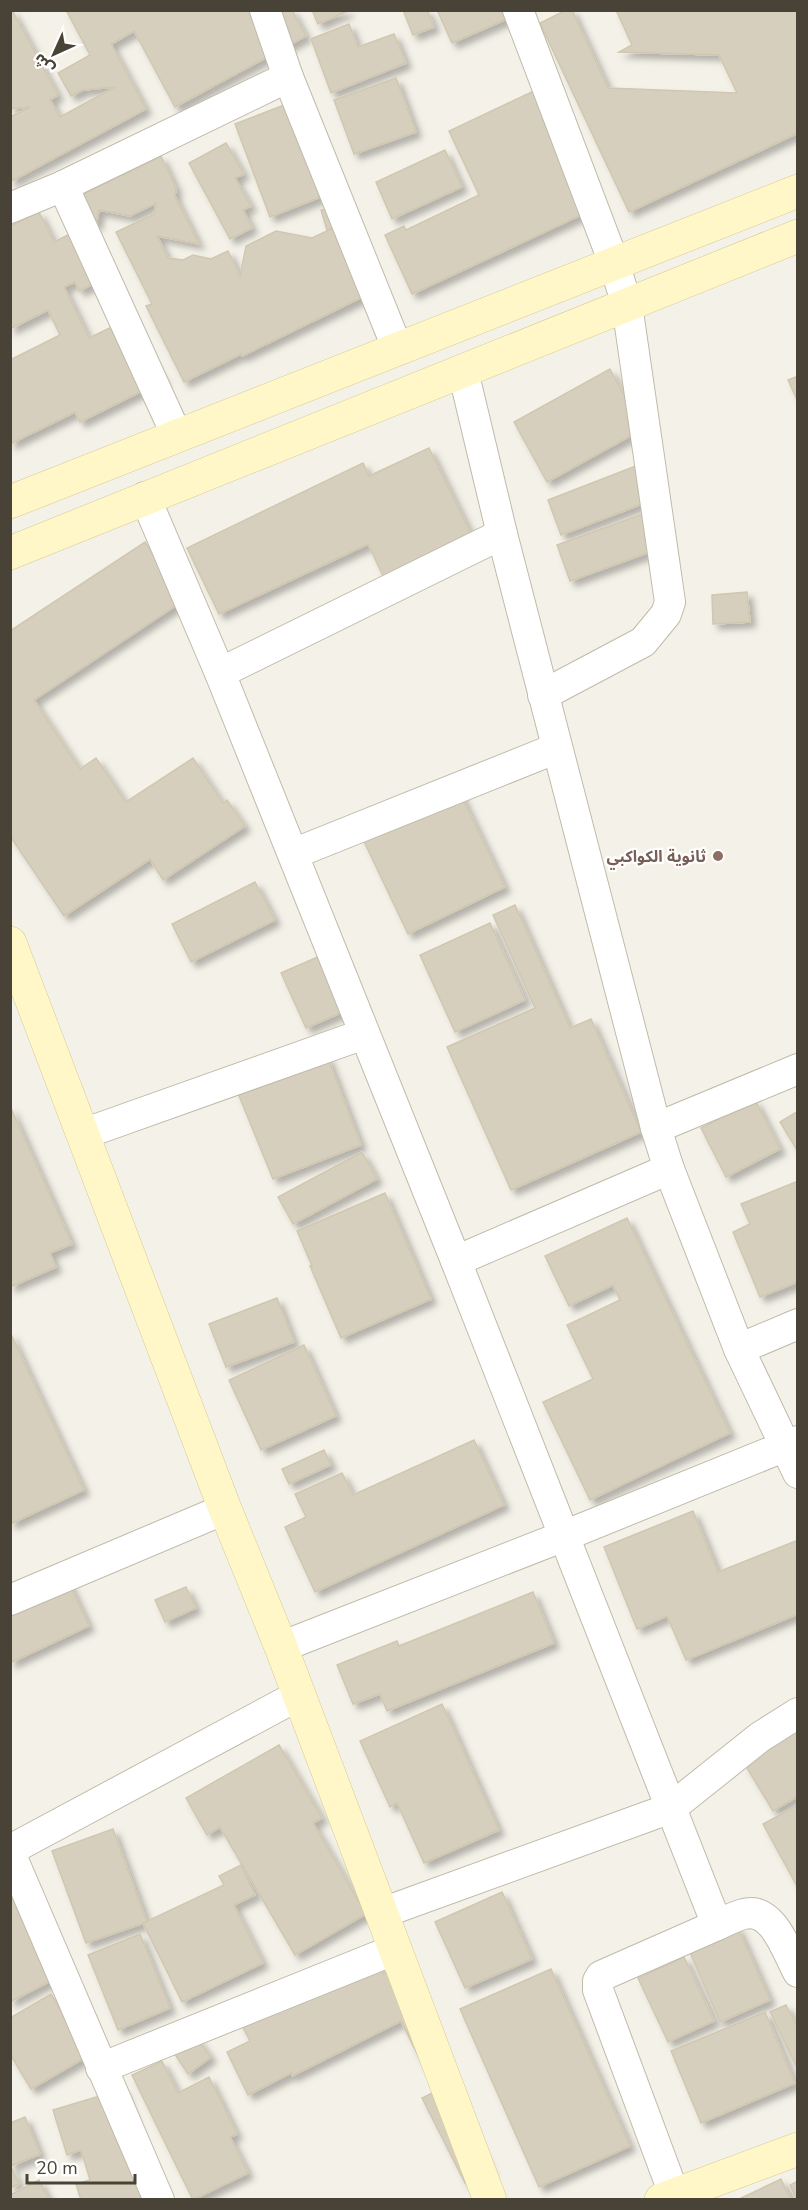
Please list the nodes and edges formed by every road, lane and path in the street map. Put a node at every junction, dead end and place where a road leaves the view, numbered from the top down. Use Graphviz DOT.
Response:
graph roads {
  1 [pos="265,10"];
  2 [pos="518,10"];
  3 [pos="288,77"];
  4 [pos="63,186"];
  5 [pos="798,190"];
  6 [pos="10,208"];
  7 [pos="798,236"];
  8 [pos="614,263"];
  9 [pos="627,304"];
  10 [pos="398,350"];
  11 [pos="463,371"];
  12 [pos="177,436"];
  13 [pos="145,497"];
  14 [pos="10,502"];
  15 [pos="501,534"];
  16 [pos="10,553"];
  17 [pos="220,673"];
  18 [pos="543,695"];
  19 [pos="557,748"];
  20 [pos="293,854"];
  21 [pos="10,943"];
  22 [pos="364,1034"];
  23 [pos="798,1069"];
  24 [pos="656,1128"];
  25 [pos="83,1134"];
  26 [pos="669,1168"];
  27 [pos="456,1261"];
  28 [pos="798,1324"];
  29 [pos="739,1349"];
  30 [pos="790,1443"];
  31 [pos="798,1473"];
  32 [pos="225,1509"];
  33 [pos="564,1536"];
  34 [pos="11,1598"];
  35 [pos="281,1647"];
  36 [pos="299,1695"];
  37 [pos="798,1713"];
  38 [pos="671,1808"];
  39 [pos="10,1851"];
  40 [pos="382,1913"];
  41 [pos="717,1925"];
  42 [pos="396,1949"];
  43 [pos="798,1972"];
  44 [pos="101,2068"];
  45 [pos="798,2149"];
  46 [pos="667,2197"];
  47 [pos="159,2199"];
  48 [pos="490,2199"];
  1 -- 3 [label="street"];
  2 -- 8 [label="street"];
  3 -- 4 [label="street"];
  3 -- 10 [label="street"];
  4 -- 6 [label="street"];
  4 -- 12 [label="street"];
  5 -- 8 [label="main road"];
  7 -- 9 [label="main road"];
  8 -- 9 [label="street"];
  8 -- 10 [label="main road"];
  9 -- 11 [label="main road"];
  9 -- 18 [label="street"];
  10 -- 12 [label="main road"];
  11 -- 13 [label="main road"];
  11 -- 15 [label="street"];
  12 -- 14 [label="main road"];
  13 -- 16 [label="main road"];
  13 -- 17 [label="street"];
  15 -- 17 [label="street"];
  15 -- 18 [label="street"];
  17 -- 20 [label="street"];
  18 -- 19 [label="street"];
  19 -- 20 [label="street"];
  19 -- 24 [label="street"];
  20 -- 22 [label="street"];
  21 -- 25 [label="main road"];
  22 -- 25 [label="street"];
  22 -- 27 [label="street"];
  23 -- 24 [label="street"];
  24 -- 26 [label="street"];
  25 -- 32 [label="main road"];
  26 -- 27 [label="street"];
  26 -- 29 [label="street"];
  27 -- 33 [label="street"];
  28 -- 29 [label="street"];
  29 -- 30 [label="street"];
  30 -- 31 [label="street"];
  30 -- 33 [label="street"];
  32 -- 34 [label="street"];
  32 -- 35 [label="main road"];
  33 -- 35 [label="street"];
  33 -- 38 [label="street"];
  35 -- 36 [label="main road"];
  36 -- 39 [label="street"];
  36 -- 40 [label="main road"];
  37 -- 38 [label="street"];
  38 -- 40 [label="street"];
  38 -- 41 [label="street"];
  39 -- 44 [label="street"];
  40 -- 42 [label="main road"];
  41 -- 43 [label="street"];
  41 -- 46 [label="street"];
  42 -- 44 [label="street"];
  42 -- 48 [label="main road"];
  44 -- 47 [label="street"];
  45 -- 46 [label="main road"];
}
